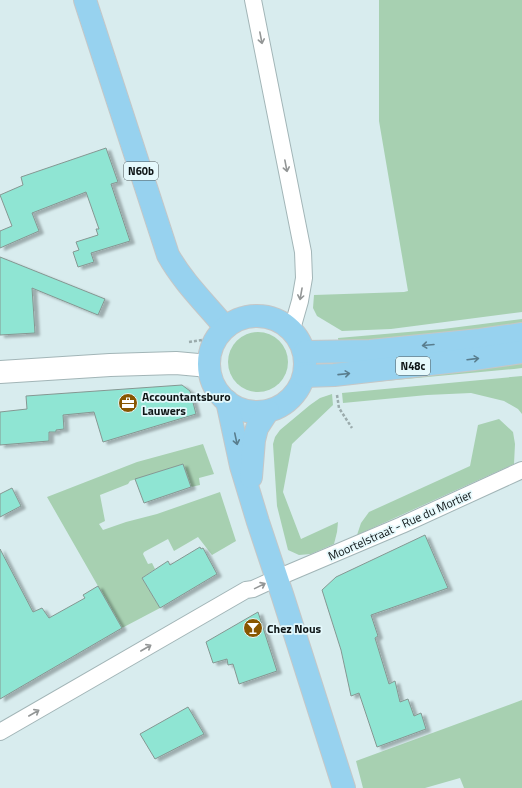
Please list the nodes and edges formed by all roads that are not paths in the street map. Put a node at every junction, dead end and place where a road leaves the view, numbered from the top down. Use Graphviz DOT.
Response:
graph roads {
  1 [pos="85,0"];
  2 [pos="253,0"];
  3 [pos="225,327"];
  4 [pos="292,329"];
  5 [pos="522,334"];
  6 [pos="305,352"];
  7 [pos="522,352"];
  8 [pos="209,366"];
  9 [pos="0,372"];
  10 [pos="305,376"];
  11 [pos="227,401"];
  12 [pos="268,411"];
  13 [pos="522,470"];
  14 [pos="249,488"];
  15 [pos="277,578"];
  16 [pos="0,732"];
  17 [pos="344,788"];
  1 -- 3 [label="main road, N60b"];
  2 -- 4 [label="street, one-way"];
  3 -- 4 [label="main road"];
  3 -- 8 [label="main road"];
  4 -- 6 [label="main road"];
  5 -- 6 [label="main road, N48c, one-way"];
  6 -- 10 [label="main road"];
  10 -- 7 [label="main road, N48c, one-way"];
  8 -- 9 [label="street"];
  8 -- 11 [label="main road"];
  10 -- 12 [label="main road"];
  11 -- 12 [label="main road"];
  11 -- 14 [label="main road, one-way"];
  12 -- 14 [label="main road"];
  13 -- 15 [label="street, Moortelstraat - Rue du Mortier"];
  14 -- 15 [label="main road"];
  16 -- 15 [label="street, Moortelstraat - Rue du Mortier, one-way"];
  15 -- 17 [label="main road"];
}
